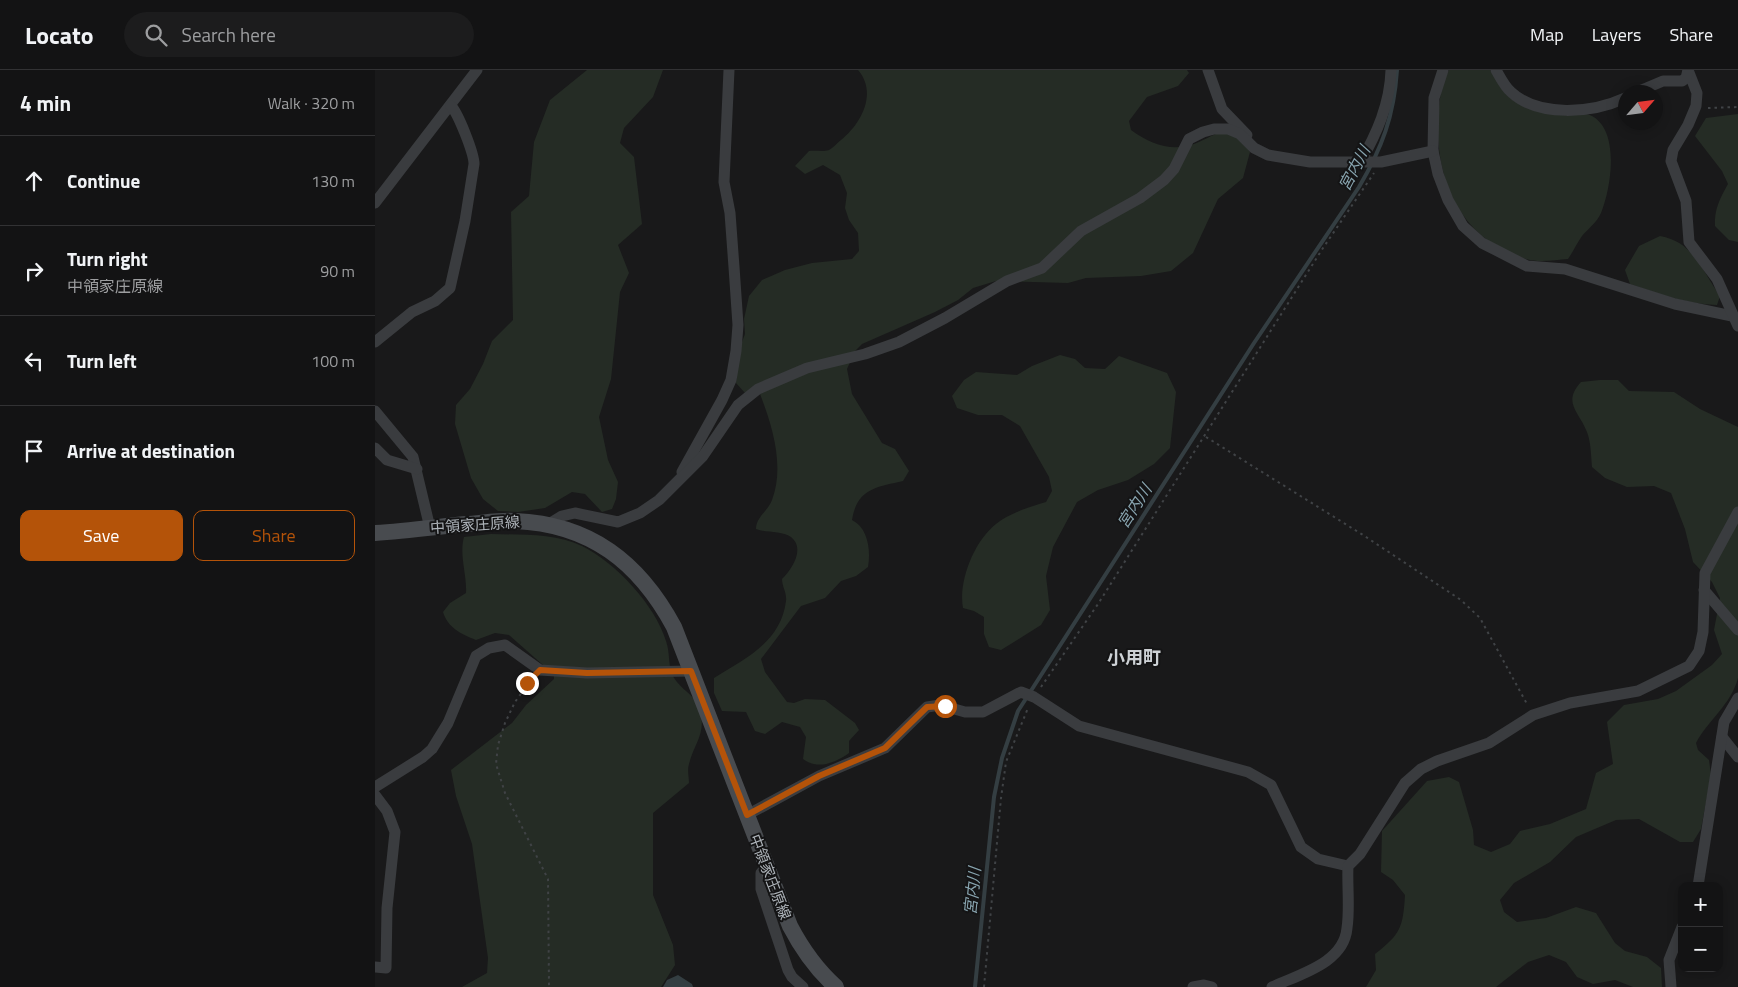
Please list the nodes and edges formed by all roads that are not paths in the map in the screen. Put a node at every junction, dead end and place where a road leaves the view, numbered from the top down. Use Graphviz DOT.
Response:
graph roads {
  1 [pos="477,70"];
  2 [pos="729,70"];
  3 [pos="1208,70"];
  4 [pos="1391,70"];
  5 [pos="1443,70"];
  6 [pos="1496,70"];
  7 [pos="1688,70"];
  8 [pos="1654,85"];
  9 [pos="1618,101"];
  10 [pos="451,106"];
  11 [pos="1249,141"];
  12 [pos="1433,151"];
  13 [pos="1371,163"];
  14 [pos="375,202"];
  15 [pos="1735,321"];
  16 [pos="375,342"];
  17 [pos="375,411"];
  18 [pos="375,448"];
  19 [pos="417,469"];
  20 [pos="676,482"];
  21 [pos="1738,512"];
  22 [pos="549,524"];
  23 [pos="430,528"];
  24 [pos="375,532"];
  25 [pos="1704,590"];
  26 [pos="1738,630"];
  27 [pos="691,671"];
  28 [pos="1738,698"];
  29 [pos="1722,737"];
  30 [pos="1738,757"];
  31 [pos="375,787"];
  32 [pos="375,795"];
  33 [pos="747,815"];
  34 [pos="1348,866"];
  35 [pos="767,867"];
  36 [pos="1699,882"];
  37 [pos="1678,937"];
  38 [pos="375,967"];
  39 [pos="803,987"];
  40 [pos="836,987"];
  41 [pos="1193,987"];
  42 [pos="1212,987"];
  43 [pos="1273,987"];
  44 [pos="1671,987"];
  1 -- 10 [label="street"];
  2 -- 20 [label="street"];
  3 -- 11 [label="street"];
  4 -- 13 [label="street"];
  5 -- 12 [label="street"];
  6 -- 9 [label="street"];
  7 -- 8 [label="street"];
  7 -- 15 [label="street"];
  10 -- 14 [label="street"];
  10 -- 16 [label="street"];
  11 -- 13 [label="street"];
  11 -- 20 [label="street"];
  12 -- 13 [label="street"];
  12 -- 15 [label="street"];
  17 -- 19 [label="street"];
  18 -- 19 [label="street"];
  19 -- 23 [label="street"];
  20 -- 22 [label="street"];
  21 -- 25 [label="street"];
  22 -- 23 [label="main road, 中領家庄原線"];
  22 -- 27 [label="main road, 中領家庄原線"];
  23 -- 24 [label="main road, 中領家庄原線"];
  25 -- 26 [label="street"];
  25 -- 34 [label="street"];
  27 -- 31 [label="street"];
  27 -- 33 [label="main road, 中領家庄原線"];
  28 -- 29 [label="street"];
  29 -- 30 [label="street"];
  29 -- 36 [label="street"];
  32 -- 38 [label="street"];
  33 -- 34 [label="street"];
  33 -- 35 [label="main road, 中領家庄原線"];
  34 -- 43 [label="street"];
  35 -- 39 [label="street"];
  35 -- 40 [label="main road, 中領家庄原線"];
  37 -- 44 [label="street"];
  41 -- 42 [label="street"];
}
